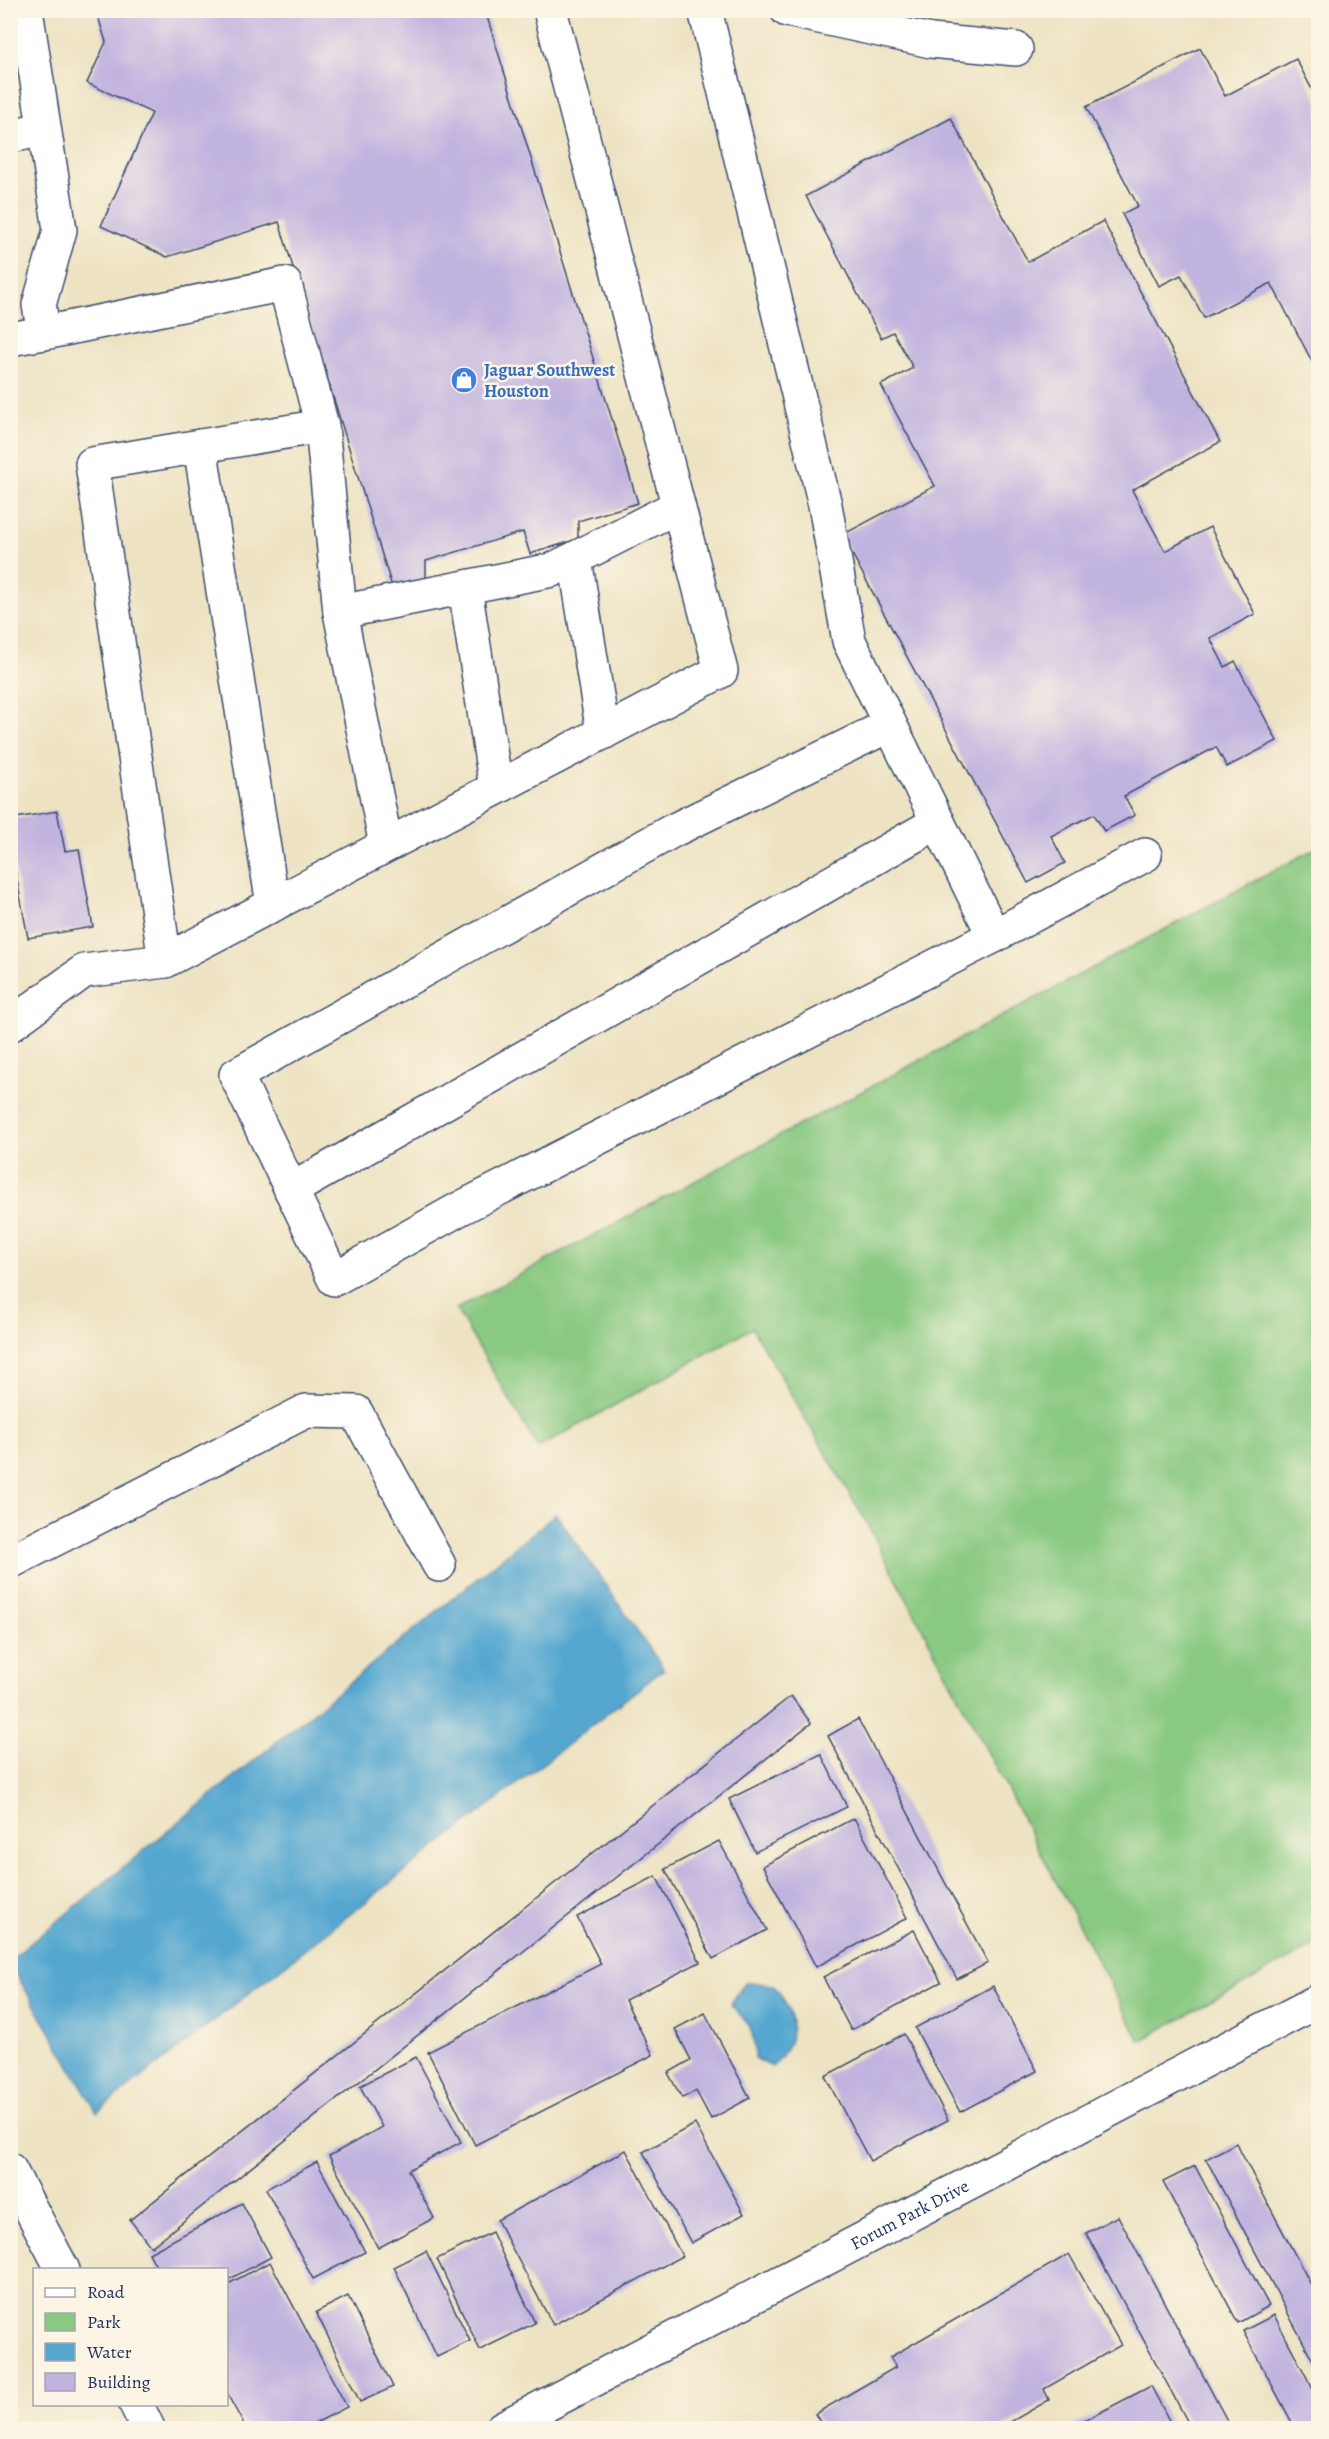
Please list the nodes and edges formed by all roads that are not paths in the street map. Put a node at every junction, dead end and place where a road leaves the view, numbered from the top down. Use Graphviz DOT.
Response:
graph roads {
  1 [pos="26,10"];
  2 [pos="550,10"];
  3 [pos="705,10"];
  4 [pos="787,10"];
  5 [pos="1016,49"];
  6 [pos="44,129"];
  7 [pos="10,136"];
  8 [pos="44,333"];
  9 [pos="10,339"];
  10 [pos="322,426"];
  11 [pos="200,446"];
  12 [pos="678,506"];
  13 [pos="575,559"];
  14 [pos="465,588"];
  15 [pos="340,612"];
  16 [pos="890,725"];
  17 [pos="603,733"];
  18 [pos="496,788"];
  19 [pos="938,822"];
  20 [pos="386,845"];
  21 [pos="1145,855"];
  22 [pos="273,905"];
  23 [pos="994,936"];
  24 [pos="165,961"];
  25 [pos="10,1025"];
  26 [pos="291,1190"];
  27 [pos="10,1562"];
  28 [pos="439,1565"];
  29 [pos="1318,2001"];
  30 [pos="10,2170"];
  31 [pos="62,2268"];
  32 [pos="137,2406"];
  33 [pos="148,2428"];
  34 [pos="502,2428"];
  1 -- 6 [label="street"];
  2 -- 12 [label="street"];
  3 -- 16 [label="street"];
  4 -- 5 [label="street"];
  6 -- 7 [label="street"];
  6 -- 8 [label="street"];
  8 -- 9 [label="street"];
  8 -- 10 [label="street"];
  10 -- 11 [label="street"];
  10 -- 15 [label="street"];
  11 -- 22 [label="street"];
  11 -- 24 [label="street"];
  12 -- 13 [label="street"];
  12 -- 17 [label="street"];
  13 -- 14 [label="street"];
  13 -- 17 [label="street"];
  14 -- 15 [label="street"];
  14 -- 18 [label="street"];
  15 -- 20 [label="street"];
  16 -- 19 [label="street"];
  16 -- 26 [label="street"];
  17 -- 18 [label="street"];
  18 -- 20 [label="street"];
  19 -- 23 [label="street"];
  19 -- 26 [label="street"];
  20 -- 22 [label="street"];
  21 -- 23 [label="street"];
  22 -- 24 [label="street"];
  23 -- 26 [label="street"];
  24 -- 25 [label="street"];
  27 -- 28 [label="street"];
  29 -- 34 [label="street, Forum Park Drive"];
  30 -- 31 [label="street"];
  32 -- 33 [label="street"];
}
